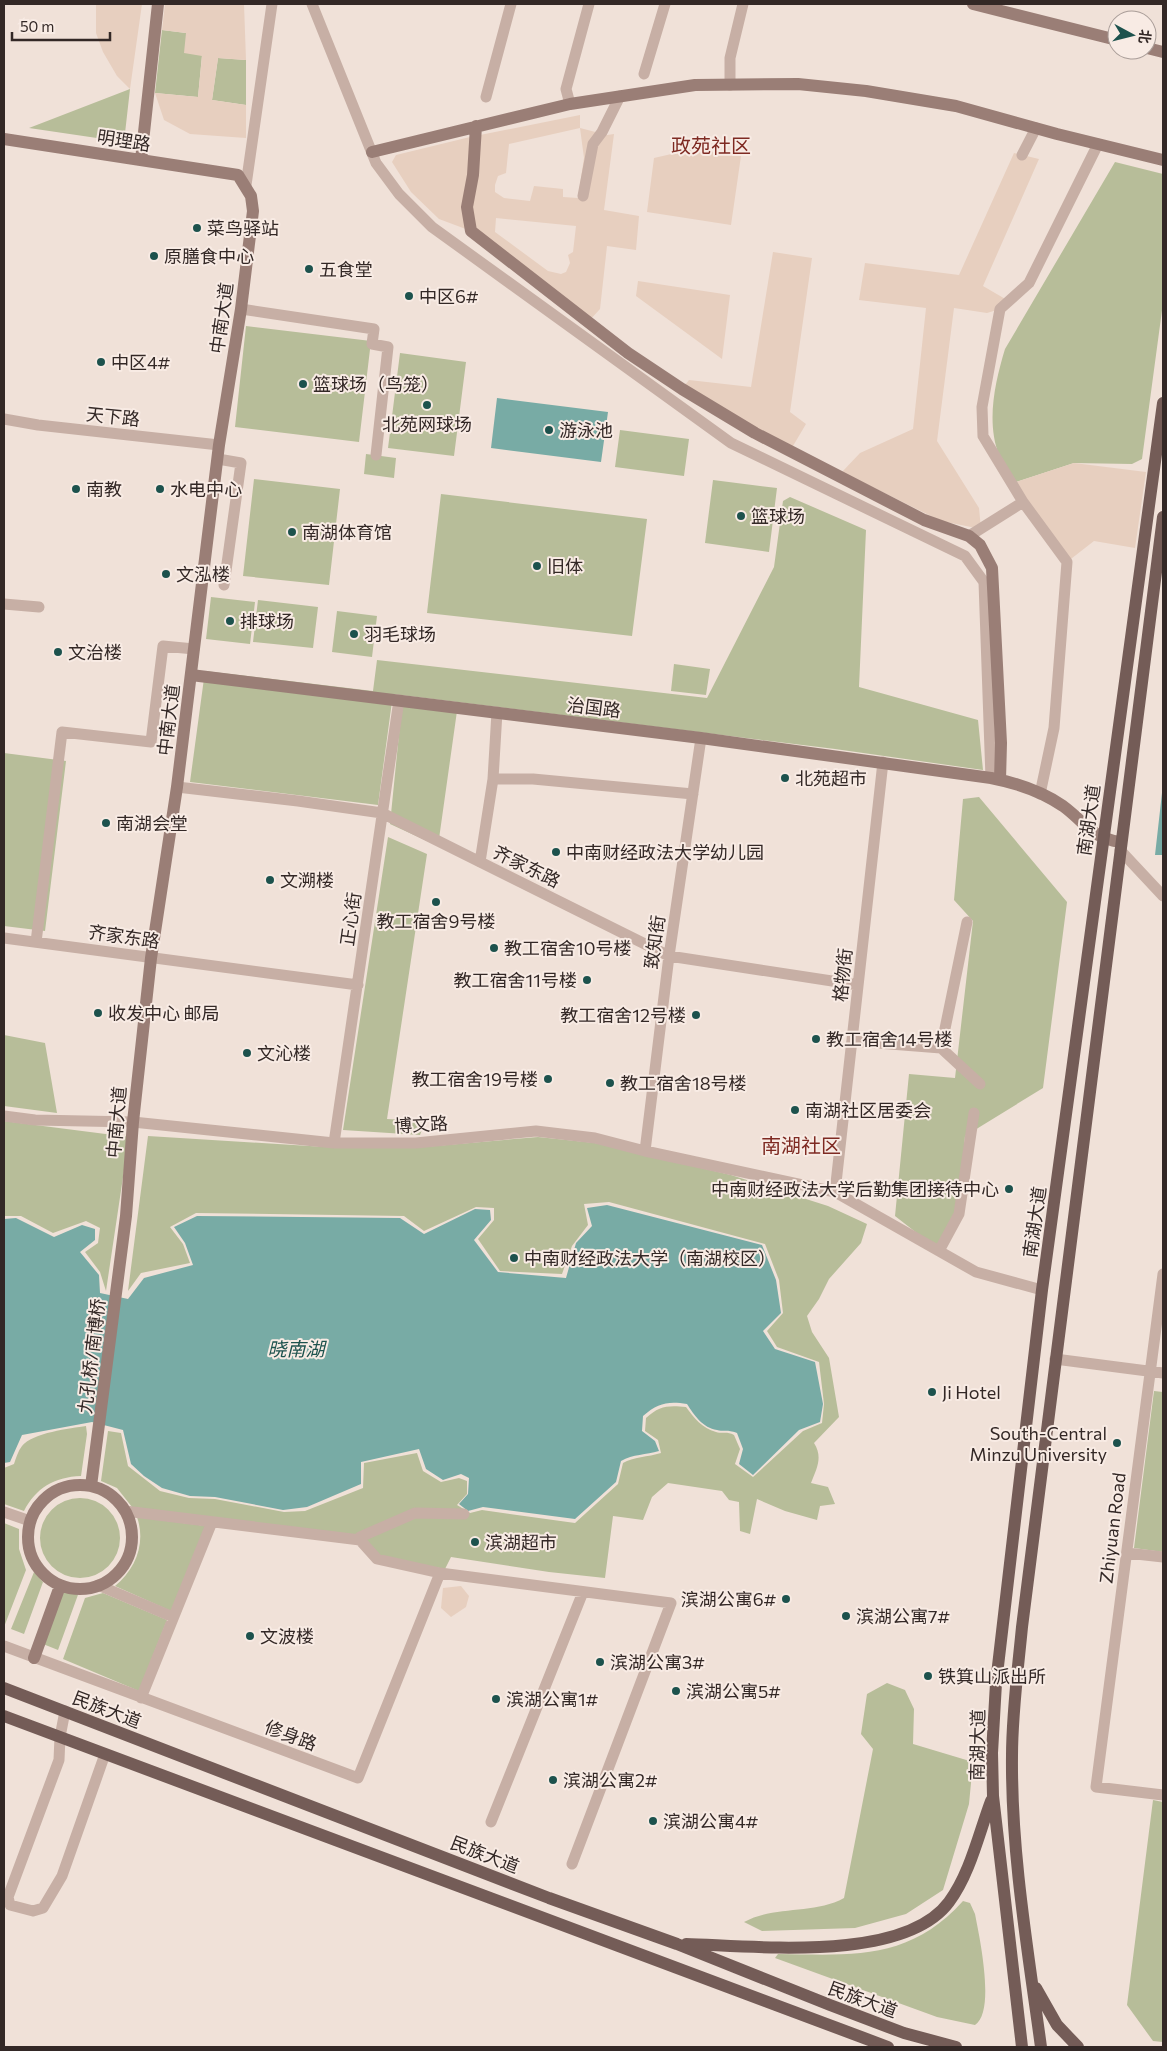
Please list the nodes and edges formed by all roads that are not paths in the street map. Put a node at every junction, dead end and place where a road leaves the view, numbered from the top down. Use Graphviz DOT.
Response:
graph roads {
  1 [pos="158,4"];
  2 [pos="272,4"];
  3 [pos="312,4"];
  4 [pos="512,4"];
  5 [pos="589,4"];
  6 [pos="664,4"];
  7 [pos="743,4"];
  8 [pos="973,4"];
  9 [pos="1107,38"];
  10 [pos="644,74"];
  11 [pos="730,85"];
  12 [pos="620,96"];
  13 [pos="486,97"];
  14 [pos="570,104"];
  15 [pos="476,126"];
  16 [pos="1036,128"];
  17 [pos="4,140"];
  18 [pos="1098,144"];
  19 [pos="372,152"];
  20 [pos="1022,155"];
  21 [pos="141,160"];
  22 [pos="1163,160"];
  23 [pos="242,180"];
  24 [pos="583,196"];
  25 [pos="241,309"];
  26 [pos="1163,403"];
  27 [pos="4,419"];
  28 [pos="219,445"];
  29 [pos="376,455"];
  30 [pos="218,459"];
  31 [pos="1023,502"];
  32 [pos="1163,517"];
  33 [pos="969,536"];
  34 [pos="224,585"];
  35 [pos="4,604"];
  36 [pos="39,607"];
  37 [pos="194,649"];
  38 [pos="191,675"];
  39 [pos="399,700"];
  40 [pos="498,712"];
  41 [pos="701,738"];
  42 [pos="883,762"];
  43 [pos="493,779"];
  44 [pos="996,779"];
  45 [pos="178,787"];
  46 [pos="693,794"];
  47 [pos="1040,794"];
  48 [pos="382,813"];
  49 [pos="1103,839"];
  50 [pos="1120,846"];
  51 [pos="480,862"];
  52 [pos="1163,896"];
  53 [pos="967,922"];
  54 [pos="4,938"];
  55 [pos="36,942"];
  56 [pos="669,956"];
  57 [pos="151,958"];
  58 [pos="358,985"];
  59 [pos="858,985"];
  60 [pos="852,1041"];
  61 [pos="941,1048"];
  62 [pos="980,1084"];
  63 [pos="974,1113"];
  64 [pos="4,1116"];
  65 [pos="133,1122"];
  66 [pos="334,1143"];
  67 [pos="645,1151"];
  68 [pos="835,1192"];
  69 [pos="939,1251"];
  70 [pos="119,1274"];
  71 [pos="1163,1274"];
  72 [pos="1042,1290"];
  73 [pos="1055,1359"];
  74 [pos="1150,1372"];
  75 [pos="1163,1373"];
  76 [pos="91,1486"];
  77 [pos="125,1511"];
  78 [pos="4,1512"];
  79 [pos="464,1514"];
  80 [pos="30,1522"];
  81 [pos="212,1522"];
  82 [pos="360,1537"];
  83 [pos="1127,1553"];
  84 [pos="1163,1557"];
  85 [pos="440,1573"];
  86 [pos="60,1586"];
  87 [pos="98,1586"];
  88 [pos="583,1592"];
  89 [pos="174,1617"];
  90 [pos="4,1646"];
  91 [pos="34,1658"];
  92 [pos="4,1688"];
  93 [pos="141,1698"];
  94 [pos="65,1712"];
  95 [pos="4,1716"];
  96 [pos="60,1737"];
  97 [pos="105,1754"];
  98 [pos="1163,1795"];
  99 [pos="993,1796"];
  100 [pos="492,1822"];
  101 [pos="572,1864"];
  102 [pos="676,1944"];
  103 [pos="1032,1982"];
  104 [pos="888,2047"];
  105 [pos="956,2047"];
  106 [pos="1022,2047"];
  107 [pos="1041,2047"];
  108 [pos="1078,2047"];
  1 -- 21 [label="main road"];
  2 -- 23 [label="street"];
  3 -- 19 [label="street"];
  4 -- 13 [label="street"];
  5 -- 14 [label="street"];
  6 -- 10 [label="street"];
  7 -- 11 [label="street"];
  8 -- 9 [label="main road"];
  11 -- 12 [label="main road"];
  11 -- 16 [label="main road"];
  12 -- 14 [label="main road"];
  12 -- 24 [label="street"];
  14 -- 15 [label="main road"];
  15 -- 19 [label="main road"];
  15 -- 33 [label="main road"];
  16 -- 18 [label="main road"];
  16 -- 20 [label="street"];
  17 -- 21 [label="main road, 明理路"];
  18 -- 22 [label="main road"];
  18 -- 31 [label="street"];
  19 -- 44 [label="street"];
  21 -- 23 [label="main road, 明理路"];
  23 -- 25 [label="main road, 中南大道"];
  25 -- 28 [label="main road, 中南大道"];
  25 -- 29 [label="street"];
  26 -- 49 [label="main road, 南湖大道"];
  27 -- 28 [label="street, 天下路"];
  28 -- 30 [label="main road, 中南大道"];
  30 -- 34 [label="street"];
  30 -- 37 [label="main road, 中南大道"];
  31 -- 33 [label="street"];
  31 -- 47 [label="street"];
  32 -- 50 [label="main road, 南湖大道"];
  33 -- 44 [label="main road"];
  35 -- 36 [label="street"];
  37 -- 38 [label="main road, 中南大道"];
  37 -- 55 [label="street"];
  38 -- 39 [label="main road, 治国路"];
  38 -- 45 [label="main road, 中南大道"];
  39 -- 40 [label="main road, 治国路"];
  39 -- 48 [label="street, 正心街"];
  40 -- 41 [label="main road, 治国路"];
  40 -- 43 [label="street"];
  41 -- 42 [label="main road, 治国路"];
  41 -- 46 [label="street, 致知街"];
  42 -- 44 [label="main road, 治国路"];
  42 -- 59 [label="street, 格物街"];
  43 -- 46 [label="street"];
  43 -- 51 [label="street"];
  44 -- 47 [label="main road, 治国路"];
  45 -- 48 [label="street, 齐家东路"];
  45 -- 57 [label="main road, 中南大道"];
  46 -- 56 [label="street, 致知街"];
  47 -- 49 [label="main road, 治国路"];
  48 -- 51 [label="street, 齐家东路"];
  48 -- 58 [label="street, 正心街"];
  49 -- 50 [label="main road"];
  49 -- 72 [label="main road, 南湖大道"];
  50 -- 52 [label="street"];
  50 -- 73 [label="main road, 南湖大道"];
  51 -- 56 [label="street, 齐家东路"];
  53 -- 61 [label="street"];
  54 -- 55 [label="street, 齐家东路"];
  55 -- 57 [label="street, 齐家东路"];
  56 -- 59 [label="street, 齐家东路"];
  56 -- 67 [label="street, 致知街"];
  57 -- 58 [label="street, 齐家东路"];
  57 -- 65 [label="main road, 中南大道"];
  58 -- 66 [label="street, 正心街"];
  59 -- 60 [label="street, 格物街"];
  60 -- 61 [label="street"];
  60 -- 68 [label="street, 格物街"];
  61 -- 62 [label="street"];
  63 -- 69 [label="street"];
  64 -- 65 [label="street, 博文路"];
  65 -- 66 [label="street, 博文路"];
  65 -- 70 [label="main road, 中南大道"];
  66 -- 67 [label="street, 博文路"];
  67 -- 68 [label="street, 博文路"];
  68 -- 69 [label="street, 博文路"];
  69 -- 72 [label="street, 博文路"];
  70 -- 76 [label="main road, 九孔桥/南博桥"];
  71 -- 74 [label="street, Zhiyuan Road"];
  72 -- 99 [label="main road, 南湖大道"];
  73 -- 74 [label="street"];
  73 -- 103 [label="main road, 南湖大道"];
  74 -- 75 [label="street"];
  74 -- 83 [label="street, Zhiyuan Road"];
  76 -- 77 [label="main road"];
  76 -- 80 [label="main road"];
  77 -- 81 [label="street"];
  77 -- 87 [label="main road"];
  78 -- 80 [label="street"];
  79 -- 82 [label="street"];
  80 -- 86 [label="main road"];
  81 -- 85 [label="street"];
  81 -- 89 [label="street"];
  83 -- 84 [label="street"];
  83 -- 98 [label="street, Zhiyuan Road"];
  85 -- 88 [label="street"];
  85 -- 93 [label="street, 修身路"];
  86 -- 87 [label="main road"];
  86 -- 91 [label="main road"];
  87 -- 89 [label="street"];
  88 -- 100 [label="street"];
  88 -- 101 [label="street"];
  89 -- 93 [label="street"];
  90 -- 91 [label="street, 修身路"];
  91 -- 93 [label="street, 修身路"];
  92 -- 94 [label="main road, 民族大道"];
  94 -- 96 [label="street"];
  94 -- 102 [label="main road, 民族大道"];
  95 -- 96 [label="main road, 民族大道"];
  96 -- 97 [label="main road, 民族大道"];
  96 -- 97 [label="street"];
  97 -- 104 [label="main road, 民族大道"];
  99 -- 102 [label="main road"];
  99 -- 106 [label="main road, 南湖大道"];
  102 -- 105 [label="main road, 民族大道"];
  103 -- 107 [label="main road, 南湖大道"];
  103 -- 108 [label="main road"];
}
